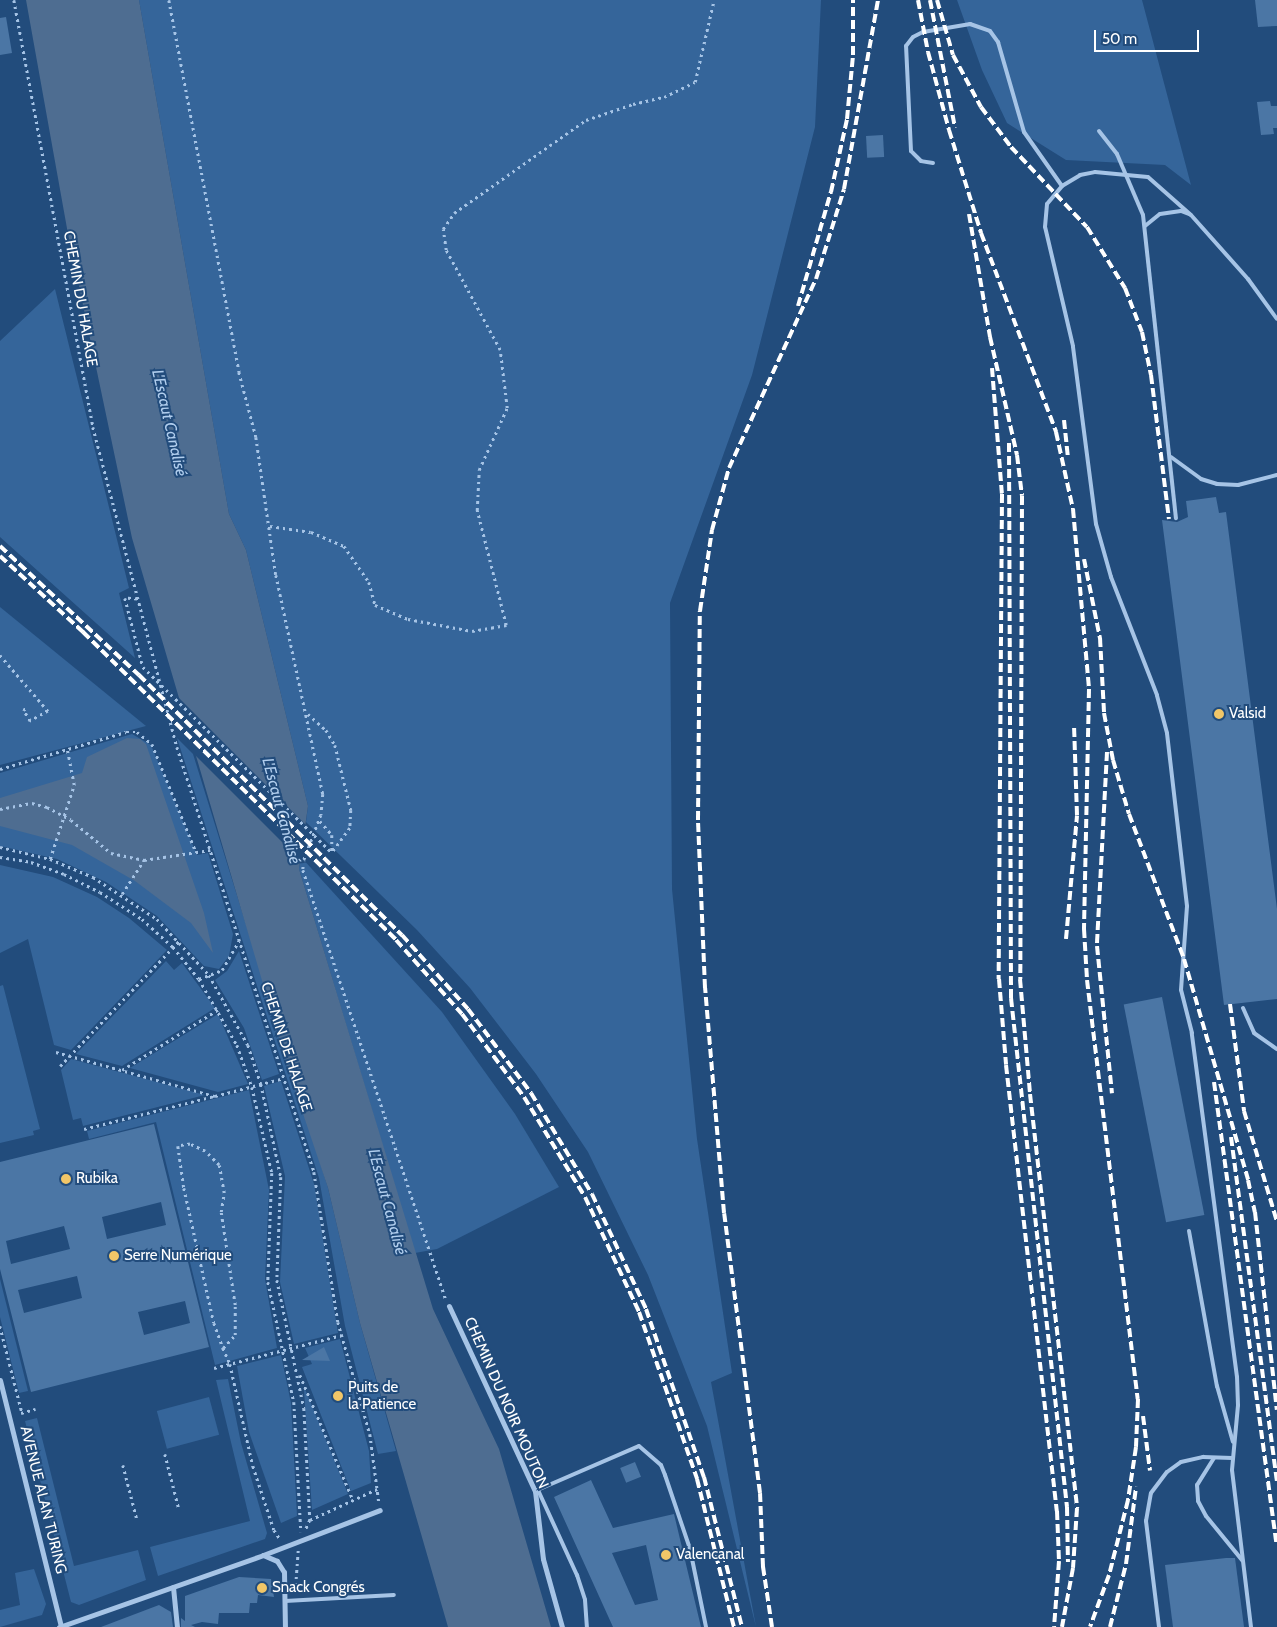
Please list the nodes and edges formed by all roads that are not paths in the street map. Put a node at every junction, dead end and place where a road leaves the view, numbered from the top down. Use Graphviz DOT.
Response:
graph roads {
  1 [pos="1099,131"];
  2 [pos="933,163"];
  3 [pos="1125,174"];
  4 [pos="1062,186"];
  5 [pos="1191,215"];
  6 [pos="1145,226"];
  7 [pos="1277,319"];
  8 [pos="1172,457"];
  9 [pos="1277,475"];
  10 [pos="1176,518"];
  11 [pos="1243,1008"];
  12 [pos="1277,1049"];
  13 [pos="1189,1231"];
  14 [pos="449,1306"];
  15 [pos="0,1380"];
  16 [pos="1233,1444"];
  17 [pos="1214,1458"];
  18 [pos="1232,1458"];
  19 [pos="536,1491"];
  20 [pos="380,1510"];
  21 [pos="263,1555"];
  22 [pos="1242,1560"];
  23 [pos="173,1587"];
  24 [pos="394,1595"];
  25 [pos="285,1601"];
  26 [pos="60,1626"];
  27 [pos="177,1627"];
  28 [pos="285,1627"];
  29 [pos="562,1627"];
  30 [pos="587,1627"];
  31 [pos="706,1627"];
  32 [pos="1159,1627"];
  33 [pos="1251,1627"];
  1 -- 3 [label="lane"];
  2 -- 4 [label="lane"];
  3 -- 4 [label="lane"];
  3 -- 5 [label="lane"];
  3 -- 6 [label="lane"];
  4 -- 16 [label="lane"];
  5 -- 6 [label="lane"];
  5 -- 7 [label="lane"];
  6 -- 8 [label="lane"];
  8 -- 9 [label="lane"];
  8 -- 10 [label="lane"];
  11 -- 12 [label="lane"];
  13 -- 16 [label="lane"];
  14 -- 19 [label="street, CHEMIN DU NOIR MOUTON"];
  15 -- 26 [label="street, AVENUE ALAN TURING"];
  16 -- 18 [label="lane"];
  17 -- 18 [label="lane"];
  17 -- 22 [label="lane"];
  17 -- 32 [label="lane"];
  18 -- 22 [label="lane"];
  19 -- 29 [label="street, CHEMIN DU NOIR MOUTON"];
  19 -- 30 [label="lane"];
  19 -- 31 [label="lane"];
  20 -- 21 [label="street"];
  21 -- 23 [label="street"];
  21 -- 25 [label="street"];
  22 -- 33 [label="lane"];
  23 -- 26 [label="street"];
  23 -- 27 [label="street"];
  24 -- 25 [label="lane"];
  25 -- 28 [label="street"];
}
